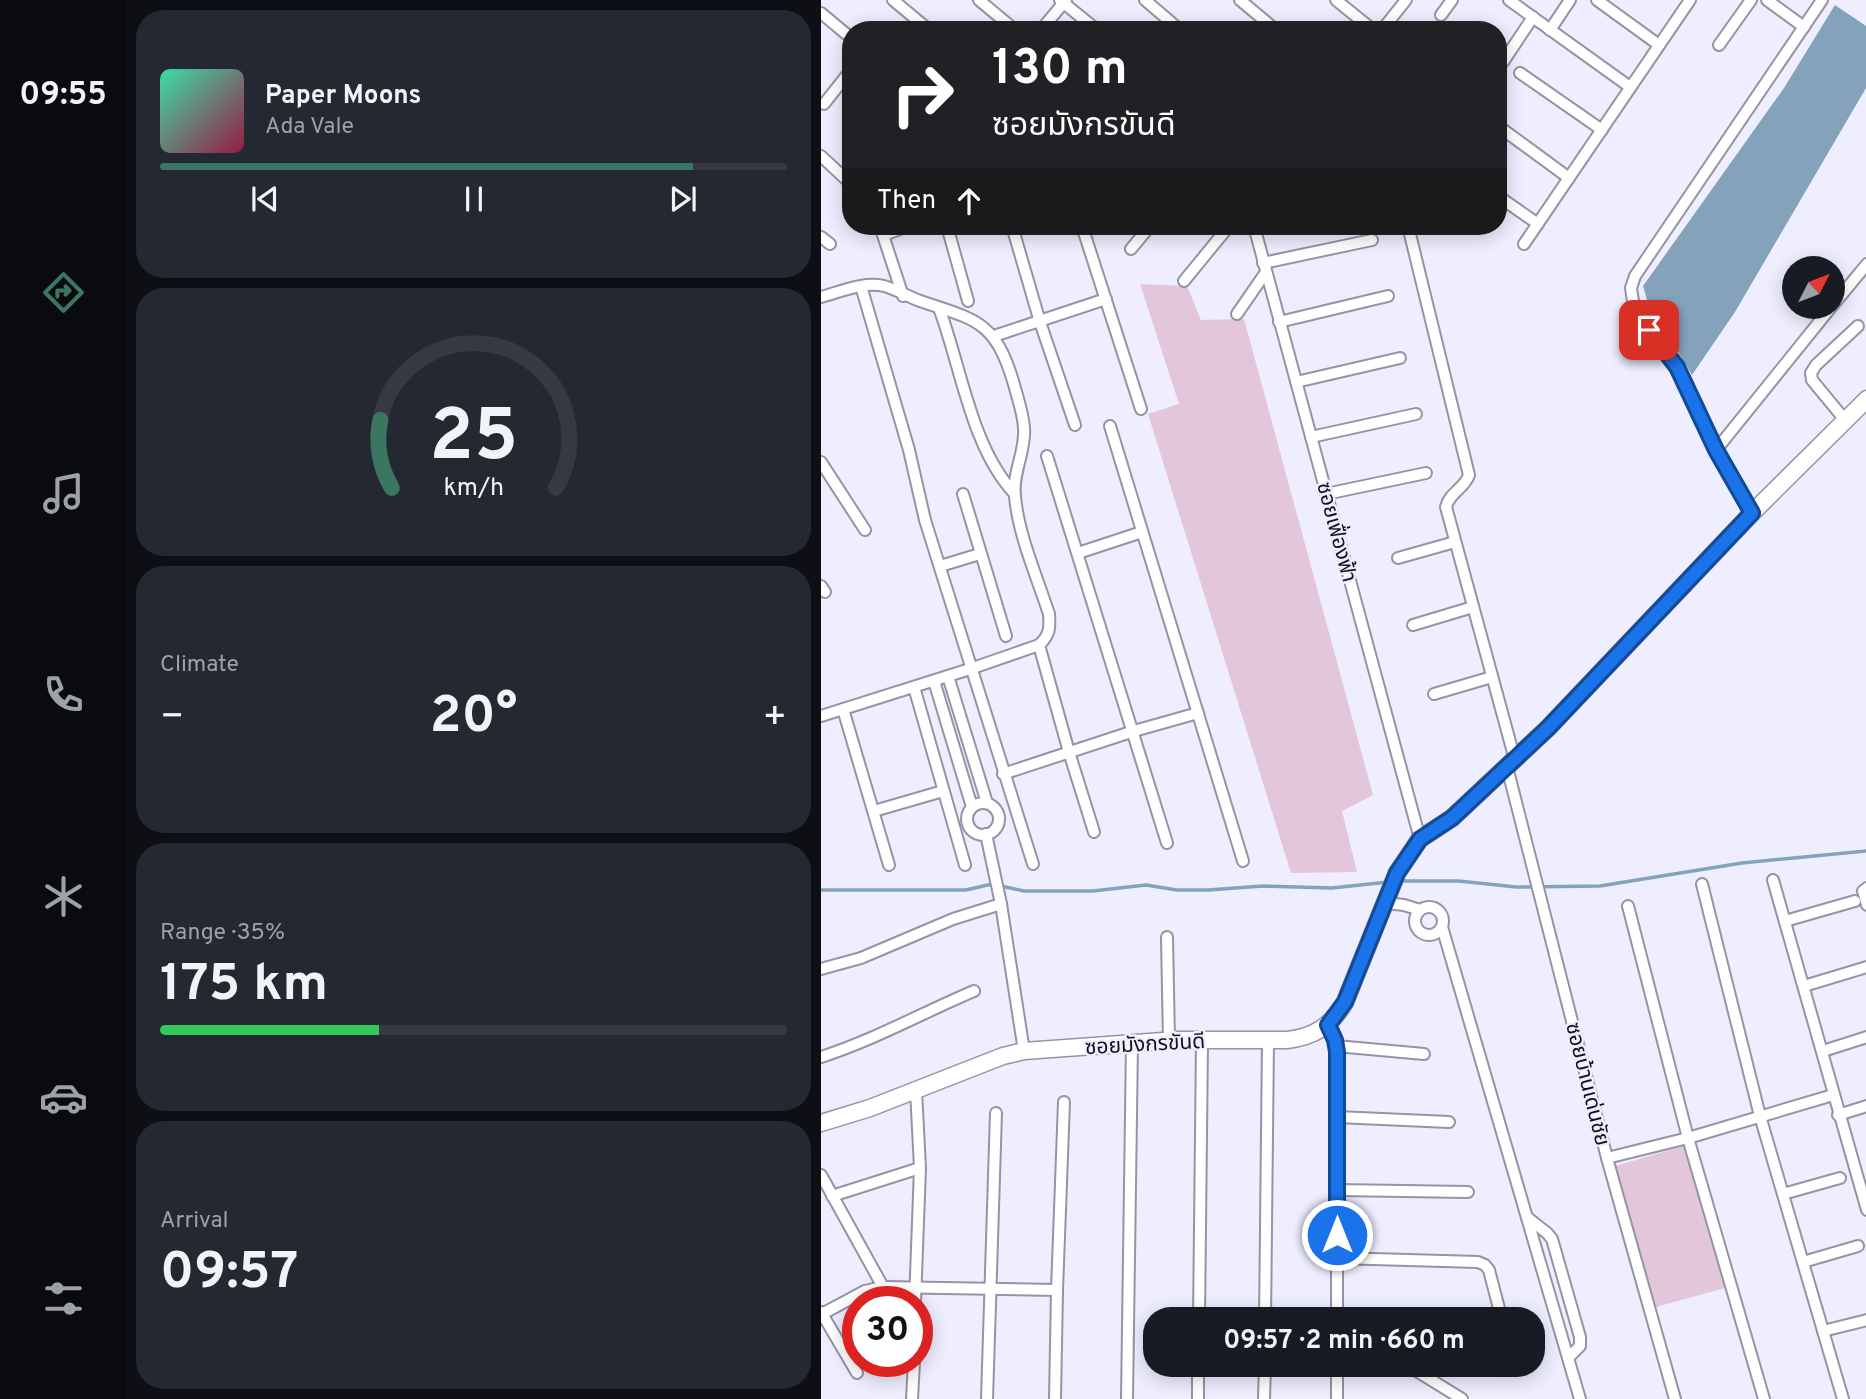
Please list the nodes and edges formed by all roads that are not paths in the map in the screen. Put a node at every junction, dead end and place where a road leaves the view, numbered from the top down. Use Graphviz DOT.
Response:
graph roads {
  1 [pos="893,0"];
  2 [pos="979,0"];
  3 [pos="1145,0"];
  4 [pos="1240,0"];
  5 [pos="1336,0"];
  6 [pos="1406,0"];
  7 [pos="1452,0"];
  8 [pos="1509,0"];
  9 [pos="1570,0"];
  10 [pos="1597,0"];
  11 [pos="1690,0"];
  12 [pos="1751,0"];
  13 [pos="1767,0"];
  14 [pos="1822,0"];
  15 [pos="1063,1"];
  16 [pos="822,15"];
  17 [pos="1441,15"];
  18 [pos="1533,18"];
  19 [pos="918,21"];
  20 [pos="1004,21"];
  21 [pos="1048,21"];
  22 [pos="1086,21"];
  23 [pos="1170,21"];
  24 [pos="1265,21"];
  25 [pos="1362,21"];
  26 [pos="1392,21"];
  27 [pos="1804,27"];
  28 [pos="1550,30"];
  29 [pos="842,31"];
  30 [pos="1659,45"];
  31 [pos="1719,45"];
  32 [pos="1507,56"];
  33 [pos="1520,73"];
  34 [pos="842,81"];
  35 [pos="1631,87"];
  36 [pos="824,104"];
  37 [pos="1601,130"];
  38 [pos="1507,133"];
  39 [pos="821,156"];
  40 [pos="842,176"];
  41 [pos="1569,178"];
  42 [pos="1507,202"];
  43 [pos="1538,224"];
  44 [pos="884,235"];
  45 [pos="950,235"];
  46 [pos="1015,235"];
  47 [pos="1085,235"];
  48 [pos="1143,235"];
  49 [pos="1222,235"];
  50 [pos="1256,235"];
  51 [pos="1410,235"];
  52 [pos="1372,240"];
  53 [pos="1524,244"];
  54 [pos="1131,249"];
  55 [pos="1866,264"];
  56 [pos="1265,268"];
  57 [pos="1184,281"];
  58 [pos="861,286"];
  59 [pos="1845,290"];
  60 [pos="903,296"];
  61 [pos="1388,296"];
  62 [pos="821,297"];
  63 [pos="1106,299"];
  64 [pos="969,301"];
  65 [pos="939,308"];
  66 [pos="1237,314"];
  67 [pos="1822,319"];
  68 [pos="1040,321"];
  69 [pos="1279,322"];
  70 [pos="1858,326"];
  71 [pos="994,335"];
  72 [pos="1400,358"];
  73 [pos="1296,382"];
  74 [pos="1866,399"];
  75 [pos="1141,410"];
  76 [pos="1416,414"];
  77 [pos="1845,420"];
  78 [pos="1075,425"];
  79 [pos="1110,426"];
  80 [pos="1311,438"];
  81 [pos="1716,450"];
  82 [pos="1047,456"];
  83 [pos="821,462"];
  84 [pos="1426,473"];
  85 [pos="1014,493"];
  86 [pos="963,494"];
  87 [pos="1326,494"];
  88 [pos="1752,513"];
  89 [pos="865,530"];
  90 [pos="1142,532"];
  91 [pos="1455,542"];
  92 [pos="1078,553"];
  93 [pos="980,554"];
  94 [pos="1398,558"];
  95 [pos="940,566"];
  96 [pos="1473,607"];
  97 [pos="1413,625"];
  98 [pos="1006,636"];
  99 [pos="1039,645"];
  100 [pos="970,669"];
  101 [pos="948,676"];
  102 [pos="1492,677"];
  103 [pos="934,681"];
  104 [pos="914,687"];
  105 [pos="1434,694"];
  106 [pos="843,709"];
  107 [pos="1198,713"];
  108 [pos="821,716"];
  109 [pos="1134,731"];
  110 [pos="1069,752"];
  111 [pos="1511,764"];
  112 [pos="1003,774"];
  113 [pos="943,791"];
  114 [pos="987,803"];
  115 [pos="972,807"];
  116 [pos="874,811"];
  117 [pos="1094,832"];
  118 [pos="986,834"];
  119 [pos="1420,839"];
  120 [pos="1167,843"];
  121 [pos="1243,860"];
  122 [pos="965,864"];
  123 [pos="1033,864"];
  124 [pos="889,865"];
  125 [pos="1773,880"];
  126 [pos="1702,884"];
  127 [pos="1866,887"];
  128 [pos="1388,896"];
  129 [pos="1000,899"];
  130 [pos="1861,903"];
  131 [pos="1628,906"];
  132 [pos="1420,910"];
  133 [pos="1785,921"];
  134 [pos="1442,927"];
  135 [pos="1167,937"];
  136 [pos="1866,967"];
  137 [pos="821,969"];
  138 [pos="1804,986"];
  139 [pos="974,991"];
  140 [pos="1328,1025"];
  141 [pos="1866,1037"];
  142 [pos="1169,1041"];
  143 [pos="1202,1041"];
  144 [pos="1268,1041"];
  145 [pos="1132,1043"];
  146 [pos="1336,1046"];
  147 [pos="1024,1051"];
  148 [pos="1823,1051"];
  149 [pos="1424,1054"];
  150 [pos="821,1057"];
  151 [pos="916,1090"];
  152 [pos="1833,1095"];
  153 [pos="1064,1102"];
  154 [pos="1866,1106"];
  155 [pos="995,1113"];
  156 [pos="1838,1115"];
  157 [pos="1760,1116"];
  158 [pos="1337,1117"];
  159 [pos="1449,1122"];
  160 [pos="821,1123"];
  161 [pos="1688,1138"];
  162 [pos="1607,1158"];
  163 [pos="920,1168"];
  164 [pos="821,1175"];
  165 [pos="1840,1178"];
  166 [pos="1862,1178"];
  167 [pos="1337,1190"];
  168 [pos="1467,1192"];
  169 [pos="1783,1194"];
  170 [pos="832,1196"];
  171 [pos="1866,1210"];
  172 [pos="1528,1218"];
  173 [pos="1858,1246"];
  174 [pos="1337,1258"];
  175 [pos="1803,1262"];
  176 [pos="882,1286"];
  177 [pos="916,1286"];
  178 [pos="933,1287"];
  179 [pos="990,1290"];
  180 [pos="1057,1290"];
  181 [pos="842,1302"];
  182 [pos="1199,1307"];
  183 [pos="1265,1307"];
  184 [pos="1337,1307"];
  185 [pos="1499,1307"];
  186 [pos="821,1313"];
  187 [pos="1866,1320"];
  188 [pos="1823,1331"];
  189 [pos="842,1348"];
  190 [pos="1569,1357"];
  191 [pos="913,1377"];
  192 [pos="1198,1377"];
  193 [pos="1265,1377"];
  194 [pos="1337,1377"];
  195 [pos="1426,1377"];
  196 [pos="912,1399"];
  197 [pos="987,1399"];
  198 [pos="1055,1399"];
  199 [pos="1127,1399"];
  200 [pos="1198,1399"];
  201 [pos="1264,1399"];
  202 [pos="1337,1399"];
  203 [pos="1462,1399"];
  204 [pos="1581,1399"];
  205 [pos="1675,1399"];
  206 [pos="1764,1399"];
  207 [pos="1843,1399"];
  1 -- 19 [label="street"];
  2 -- 20 [label="street"];
  3 -- 23 [label="street"];
  4 -- 24 [label="street"];
  5 -- 25 [label="street"];
  6 -- 26 [label="street"];
  7 -- 17 [label="street"];
  8 -- 18 [label="street"];
  9 -- 28 [label="street"];
  10 -- 30 [label="street"];
  11 -- 30 [label="street"];
  12 -- 31 [label="street"];
  13 -- 27 [label="street"];
  14 -- 27 [label="street"];
  15 -- 21 [label="street"];
  15 -- 22 [label="street"];
  16 -- 29 [label="street"];
  18 -- 28 [label="street"];
  18 -- 32 [label="street"];
  27 -- 81 [label="street"];
  28 -- 35 [label="street"];
  30 -- 35 [label="street"];
  33 -- 37 [label="street"];
  34 -- 36 [label="street"];
  35 -- 37 [label="street"];
  37 -- 41 [label="street"];
  38 -- 41 [label="street"];
  39 -- 40 [label="street"];
  41 -- 43 [label="street"];
  42 -- 43 [label="street"];
  43 -- 53 [label="street"];
  44 -- 60 [label="street"];
  45 -- 64 [label="street"];
  46 -- 68 [label="street"];
  47 -- 63 [label="street"];
  48 -- 54 [label="street"];
  49 -- 57 [label="street"];
  50 -- 56 [label="street, ซอยเฟื่องฟ้า"];
  51 -- 91 [label="street, ซอยบ้านเด่นชัย"];
  52 -- 56 [label="street"];
  55 -- 59 [label="street"];
  56 -- 66 [label="street"];
  56 -- 69 [label="street, ซอยเฟื่องฟ้า"];
  58 -- 60 [label="street"];
  58 -- 62 [label="street"];
  58 -- 95 [label="street"];
  60 -- 65 [label="street"];
  61 -- 69 [label="street"];
  63 -- 68 [label="street"];
  63 -- 75 [label="street"];
  65 -- 71 [label="street"];
  65 -- 85 [label="street"];
  67 -- 81 [label="street"];
  68 -- 71 [label="street"];
  68 -- 78 [label="street"];
  69 -- 73 [label="street, ซอยเฟื่องฟ้า"];
  70 -- 77 [label="street"];
  71 -- 85 [label="street"];
  72 -- 73 [label="street"];
  73 -- 80 [label="street, ซอยเฟื่องฟ้า"];
  74 -- 77 [label="street"];
  76 -- 80 [label="street"];
  77 -- 88 [label="street"];
  79 -- 90 [label="street"];
  80 -- 87 [label="street, ซอยเฟื่องฟ้า"];
  81 -- 88 [label="street"];
  82 -- 92 [label="street"];
  83 -- 89 [label="street"];
  84 -- 87 [label="street"];
  85 -- 99 [label="street"];
  86 -- 93 [label="street"];
  87 -- 119 [label="street, ซอยเฟื่องฟ้า"];
  88 -- 111 [label="street"];
  90 -- 92 [label="street"];
  90 -- 107 [label="street"];
  91 -- 94 [label="street"];
  91 -- 96 [label="street, ซอยบ้านเด่นชัย"];
  92 -- 109 [label="street"];
  93 -- 95 [label="street"];
  93 -- 98 [label="street"];
  95 -- 100 [label="street"];
  96 -- 97 [label="street"];
  96 -- 102 [label="street, ซอยบ้านเด่นชัย"];
  99 -- 100 [label="street"];
  99 -- 110 [label="street"];
  100 -- 101 [label="street"];
  100 -- 112 [label="street"];
  101 -- 103 [label="street"];
  101 -- 114 [label="street"];
  102 -- 105 [label="street"];
  102 -- 111 [label="street, ซอยบ้านเด่นชัย"];
  103 -- 104 [label="street"];
  103 -- 115 [label="street"];
  104 -- 106 [label="street"];
  104 -- 113 [label="street"];
  106 -- 108 [label="street"];
  106 -- 116 [label="street"];
  107 -- 109 [label="street"];
  107 -- 121 [label="street"];
  109 -- 110 [label="street"];
  109 -- 120 [label="street"];
  110 -- 112 [label="street"];
  110 -- 117 [label="street"];
  111 -- 119 [label="street"];
  111 -- 162 [label="street, ซอยบ้านเด่นชัย"];
  112 -- 123 [label="street"];
  113 -- 116 [label="street"];
  113 -- 122 [label="street"];
  114 -- 115 [label="street"];
  114 -- 118 [label="street"];
  115 -- 118 [label="street"];
  116 -- 124 [label="street"];
  118 -- 129 [label="street"];
  119 -- 128 [label="street"];
  125 -- 133 [label="street"];
  126 -- 157 [label="street"];
  127 -- 130 [label="street"];
  128 -- 132 [label="street"];
  128 -- 140 [label="street"];
  129 -- 137 [label="street"];
  129 -- 147 [label="street"];
  130 -- 133 [label="street"];
  131 -- 161 [label="street"];
  132 -- 134 [label="street"];
  132 -- 134 [label="street"];
  133 -- 138 [label="street"];
  134 -- 172 [label="street"];
  135 -- 142 [label="street"];
  136 -- 138 [label="street"];
  138 -- 148 [label="street"];
  139 -- 150 [label="street"];
  140 -- 144 [label="street, ซอยมังกรขันดี"];
  140 -- 146 [label="street"];
  141 -- 148 [label="street"];
  142 -- 143 [label="street, ซอยมังกรขันดี"];
  142 -- 145 [label="street, ซอยมังกรขันดี"];
  143 -- 144 [label="street, ซอยมังกรขันดี"];
  143 -- 182 [label="street"];
  144 -- 183 [label="street"];
  145 -- 147 [label="street, ซอยมังกรขันดี"];
  145 -- 199 [label="street"];
  146 -- 149 [label="street"];
  146 -- 158 [label="street"];
  147 -- 151 [label="street, ซอยมังกรขันดี"];
  148 -- 152 [label="street"];
  151 -- 160 [label="street, ซอยมังกรขันดี"];
  151 -- 163 [label="street"];
  152 -- 156 [label="street"];
  152 -- 157 [label="street"];
  153 -- 180 [label="street"];
  154 -- 156 [label="street"];
  155 -- 179 [label="street"];
  156 -- 166 [label="street"];
  157 -- 161 [label="street"];
  157 -- 169 [label="street"];
  158 -- 159 [label="street"];
  158 -- 167 [label="street"];
  161 -- 162 [label="street"];
  161 -- 206 [label="street"];
  162 -- 205 [label="street, ซอยบ้านเด่นชัย"];
  163 -- 170 [label="street"];
  163 -- 177 [label="street"];
  164 -- 170 [label="street"];
  165 -- 169 [label="street"];
  166 -- 171 [label="street"];
  167 -- 168 [label="street"];
  167 -- 174 [label="street"];
  169 -- 175 [label="street"];
  170 -- 176 [label="street"];
  172 -- 190 [label="street"];
  172 -- 190 [label="street"];
  173 -- 175 [label="street"];
  174 -- 184 [label="street"];
  174 -- 185 [label="street"];
  175 -- 188 [label="street"];
  178 -- 179 [label="street"];
  179 -- 180 [label="street"];
  179 -- 197 [label="street"];
  180 -- 198 [label="street"];
  181 -- 186 [label="street"];
  186 -- 189 [label="street"];
  187 -- 188 [label="street"];
  188 -- 207 [label="street"];
  190 -- 204 [label="street"];
  191 -- 196 [label="street"];
  192 -- 200 [label="street"];
  193 -- 201 [label="street"];
  194 -- 202 [label="street"];
  195 -- 203 [label="street"];
}
